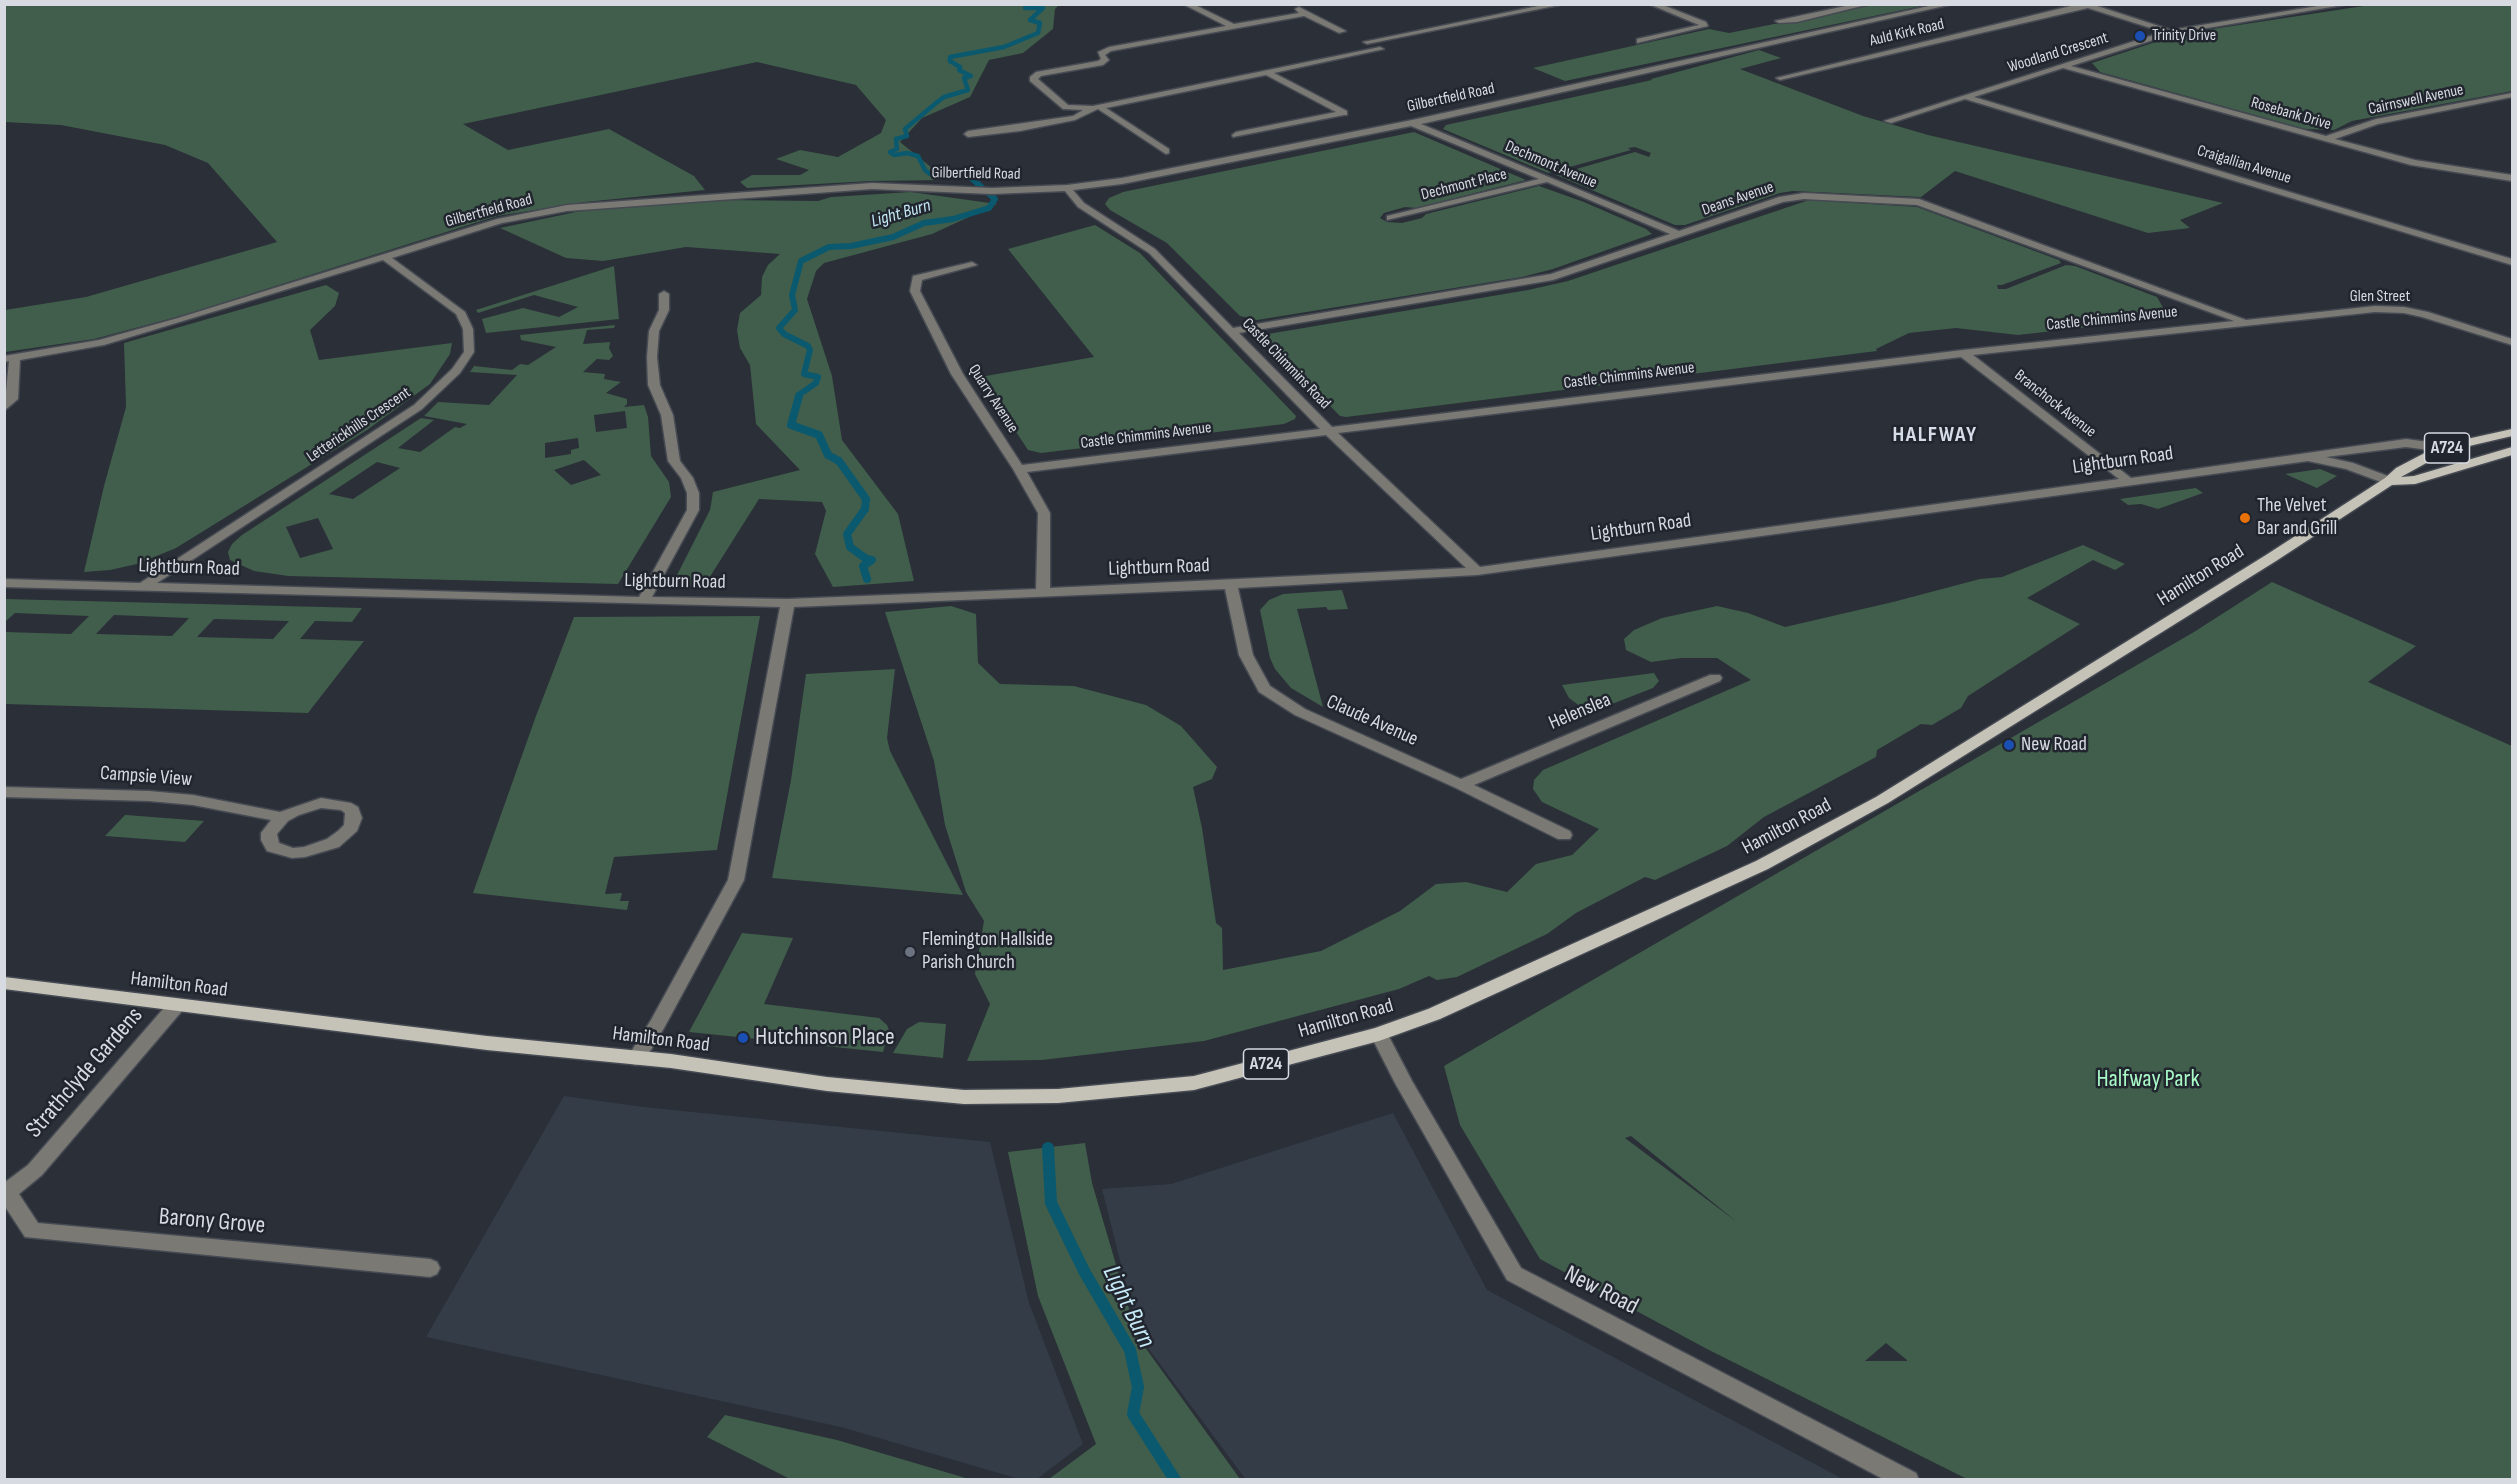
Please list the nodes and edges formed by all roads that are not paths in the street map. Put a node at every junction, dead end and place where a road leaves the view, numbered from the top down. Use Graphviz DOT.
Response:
graph roads {
  1 [pos="1186,4"];
  2 [pos="1305,4"];
  3 [pos="1561,4"];
  4 [pos="1652,4"];
  5 [pos="1813,4"];
  6 [pos="1867,4"];
  7 [pos="1950,4"];
  8 [pos="2346,4"];
  9 [pos="2085,5"];
  10 [pos="1834,12"];
  11 [pos="1305,14"];
  12 [pos="1779,21"];
  13 [pos="1234,27"];
  14 [pos="1342,31"];
  15 [pos="2171,32"];
  16 [pos="1640,41"];
  17 [pos="1367,42"];
  18 [pos="1380,49"];
  19 [pos="1786,66"];
  20 [pos="2063,66"];
  21 [pos="1803,72"];
  22 [pos="1268,73"];
  23 [pos="1780,78"];
  24 [pos="2512,95"];
  25 [pos="1966,96"];
  26 [pos="1095,107"];
  27 [pos="1888,121"];
  28 [pos="1412,123"];
  29 [pos="968,135"];
  30 [pos="1236,135"];
  31 [pos="2326,139"];
  32 [pos="1166,151"];
  33 [pos="2512,178"];
  34 [pos="1545,180"];
  35 [pos="1067,188"];
  36 [pos="1390,218"];
  37 [pos="1679,234"];
  38 [pos="386,257"];
  39 [pos="2512,262"];
  40 [pos="972,265"];
  41 [pos="664,294"];
  42 [pos="2243,321"];
  43 [pos="1232,331"];
  44 [pos="2512,342"];
  45 [pos="1963,352"];
  46 [pos="10,358"];
  47 [pos="4,408"];
  48 [pos="1327,429"];
  49 [pos="2512,433"];
  50 [pos="2444,448"];
  51 [pos="2512,450"];
  52 [pos="2308,457"];
  53 [pos="1019,469"];
  54 [pos="2127,480"];
  55 [pos="2389,481"];
  56 [pos="1477,571"];
  57 [pos="4,583"];
  58 [pos="1231,585"];
  59 [pos="144,586"];
  60 [pos="1042,592"];
  61 [pos="643,601"];
  62 [pos="788,603"];
  63 [pos="1715,678"];
  64 [pos="1461,785"];
  65 [pos="4,792"];
  66 [pos="282,817"];
  67 [pos="1564,835"];
  68 [pos="4,983"];
  69 [pos="176,1006"];
  70 [pos="1379,1034"];
  71 [pos="636,1058"];
  72 [pos="6,1195"];
  73 [pos="430,1268"];
  74 [pos="1908,1479"];
  1 -- 13 [label="street"];
  2 -- 11 [label="street"];
  3 -- 17 [label="street"];
  4 -- 16 [label="street"];
  5 -- 10 [label="street"];
  6 -- 10 [label="street"];
  7 -- 28 [label="street, Gilbertfield Road"];
  8 -- 15 [label="street, Woodland Crescent"];
  9 -- 15 [label="street"];
  9 -- 21 [label="street, Auld Kirk Road"];
  10 -- 12 [label="street"];
  11 -- 13 [label="street"];
  11 -- 14 [label="street"];
  13 -- 26 [label="street"];
  15 -- 20 [label="street, Woodland Crescent"];
  18 -- 22 [label="street"];
  19 -- 21 [label="street"];
  20 -- 25 [label="street, Woodland Crescent"];
  20 -- 31 [label="street, Rosebank Drive"];
  21 -- 23 [label="street, Auld Kirk Road"];
  22 -- 26 [label="street"];
  22 -- 30 [label="street"];
  24 -- 31 [label="street, Cairnswell Avenue"];
  25 -- 27 [label="street, Woodland Crescent"];
  25 -- 39 [label="street, Craigallian Avenue"];
  26 -- 29 [label="street"];
  26 -- 32 [label="street"];
  28 -- 34 [label="street, Dechmont Avenue"];
  28 -- 35 [label="street, Gilbertfield Road"];
  31 -- 33 [label="street, Rosebank Drive"];
  34 -- 36 [label="street, Dechmont Place"];
  34 -- 37 [label="street, Dechmont Avenue"];
  35 -- 38 [label="street, Gilbertfield Road"];
  35 -- 43 [label="street, Castle Chimmins Road"];
  37 -- 42 [label="street, Deans Avenue"];
  37 -- 43 [label="street, Deans Avenue"];
  38 -- 46 [label="street, Gilbertfield Road"];
  38 -- 59 [label="street, Letterickhills Crescent"];
  40 -- 53 [label="street, Quarry Avenue"];
  41 -- 61 [label="street"];
  42 -- 44 [label="street, Glen Street"];
  42 -- 45 [label="street, Castle Chimmins Avenue"];
  43 -- 48 [label="street, Castle Chimmins Road"];
  45 -- 48 [label="street, Castle Chimmins Avenue"];
  45 -- 54 [label="street, Branchock Avenue"];
  46 -- 47 [label="street"];
  48 -- 53 [label="street, Castle Chimmins Avenue"];
  48 -- 56 [label="street, Castle Chimmins Road"];
  49 -- 50 [label="main road, Hamilton Road / A724"];
  50 -- 52 [label="street, Lightburn Road"];
  50 -- 55 [label="main road, Hamilton Road / A724"];
  51 -- 55 [label="main road, Hamilton Road / A724"];
  52 -- 54 [label="street, Lightburn Road"];
  52 -- 55 [label="street, Lightburn Road"];
  53 -- 60 [label="street, Quarry Avenue"];
  54 -- 56 [label="street, Lightburn Road"];
  55 -- 70 [label="main road, Hamilton Road / A724"];
  56 -- 58 [label="street, Lightburn Road"];
  57 -- 59 [label="street, Lightburn Road"];
  58 -- 60 [label="street, Lightburn Road"];
  58 -- 64 [label="street, Claude Avenue"];
  59 -- 61 [label="street, Lightburn Road"];
  60 -- 62 [label="street, Lightburn Road"];
  61 -- 62 [label="street, Lightburn Road"];
  62 -- 71 [label="street"];
  63 -- 64 [label="street, Helenslea"];
  64 -- 67 [label="street, Claude Avenue"];
  65 -- 66 [label="street, Campsie View"];
  66 -- 66 [label="street"];
  68 -- 69 [label="main road, Hamilton Road / A724"];
  69 -- 71 [label="main road, Hamilton Road / A724"];
  69 -- 72 [label="street, Strathclyde Gardens"];
  70 -- 71 [label="main road, Hamilton Road / A724"];
  70 -- 74 [label="street, New Road"];
  72 -- 73 [label="street, Barony Grove"];
}
